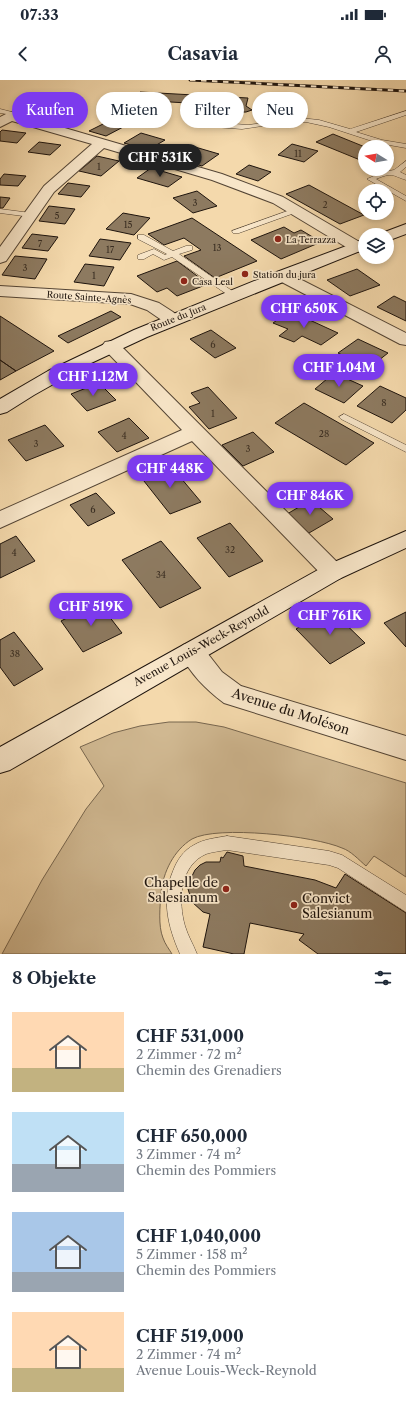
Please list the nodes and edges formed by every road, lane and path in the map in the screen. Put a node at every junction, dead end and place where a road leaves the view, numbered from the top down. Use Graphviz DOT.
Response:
graph roads {
  1 [pos="406,113"];
  2 [pos="8,114"];
  3 [pos="244,126"];
  4 [pos="352,131"];
  5 [pos="100,144"];
  6 [pos="406,146"];
  7 [pos="406,163"];
  8 [pos="396,172"];
  9 [pos="406,178"];
  10 [pos="406,199"];
  11 [pos="0,211"];
  12 [pos="296,211"];
  13 [pos="31,215"];
  14 [pos="406,229"];
  15 [pos="236,231"];
  16 [pos="394,233"];
  17 [pos="141,237"];
  18 [pos="358,244"];
  19 [pos="358,247"];
  20 [pos="189,248"];
  21 [pos="173,254"];
  22 [pos="141,256"];
  23 [pos="0,258"];
  24 [pos="282,276"];
  25 [pos="0,291"];
  26 [pos="234,295"];
  27 [pos="172,319"];
  28 [pos="406,340"];
  29 [pos="111,346"];
  30 [pos="0,408"];
  31 [pos="344,417"];
  32 [pos="195,432"];
  33 [pos="406,449"];
  34 [pos="0,520"];
  35 [pos="406,539"];
  36 [pos="333,572"];
  37 [pos="192,652"];
  38 [pos="406,748"];
  39 [pos="0,761"];
  40 [pos="406,904"];
  41 [pos="189,954"];
  1 -- 4 [label="lane"];
  2 -- 5 [label="street"];
  3 -- 4 [label="lane"];
  4 -- 6 [label="lane"];
  5 -- 12 [label="street"];
  5 -- 13 [label="street"];
  7 -- 8 [label="lane"];
  8 -- 9 [label="lane"];
  8 -- 10 [label="lane"];
  11 -- 13 [label="lane"];
  12 -- 15 [label="lane"];
  12 -- 18 [label="street"];
  13 -- 23 [label="street"];
  14 -- 16 [label="street"];
  17 -- 21 [label="lane"];
  19 -- 24 [label="street, Route du Jura"];
  20 -- 21 [label="lane"];
  21 -- 22 [label="lane"];
  21 -- 26 [label="lane"];
  24 -- 26 [label="street, Route du Jura"];
  24 -- 28 [label="street"];
  25 -- 27 [label="street, Route Sainte-Agnès"];
  26 -- 27 [label="street, Route du Jura"];
  27 -- 29 [label="street, Route du Jura"];
  29 -- 30 [label="street, Route du Jura"];
  29 -- 32 [label="street"];
  31 -- 33 [label="lane"];
  32 -- 34 [label="street"];
  32 -- 36 [label="street"];
  35 -- 36 [label="street, Avenue Louis-Weck-Reynold"];
  36 -- 37 [label="street, Avenue Louis-Weck-Reynold"];
  37 -- 38 [label="street, Avenue du Moléson"];
  37 -- 39 [label="street, Avenue Louis-Weck-Reynold"];
  40 -- 41 [label="lane"];
}
